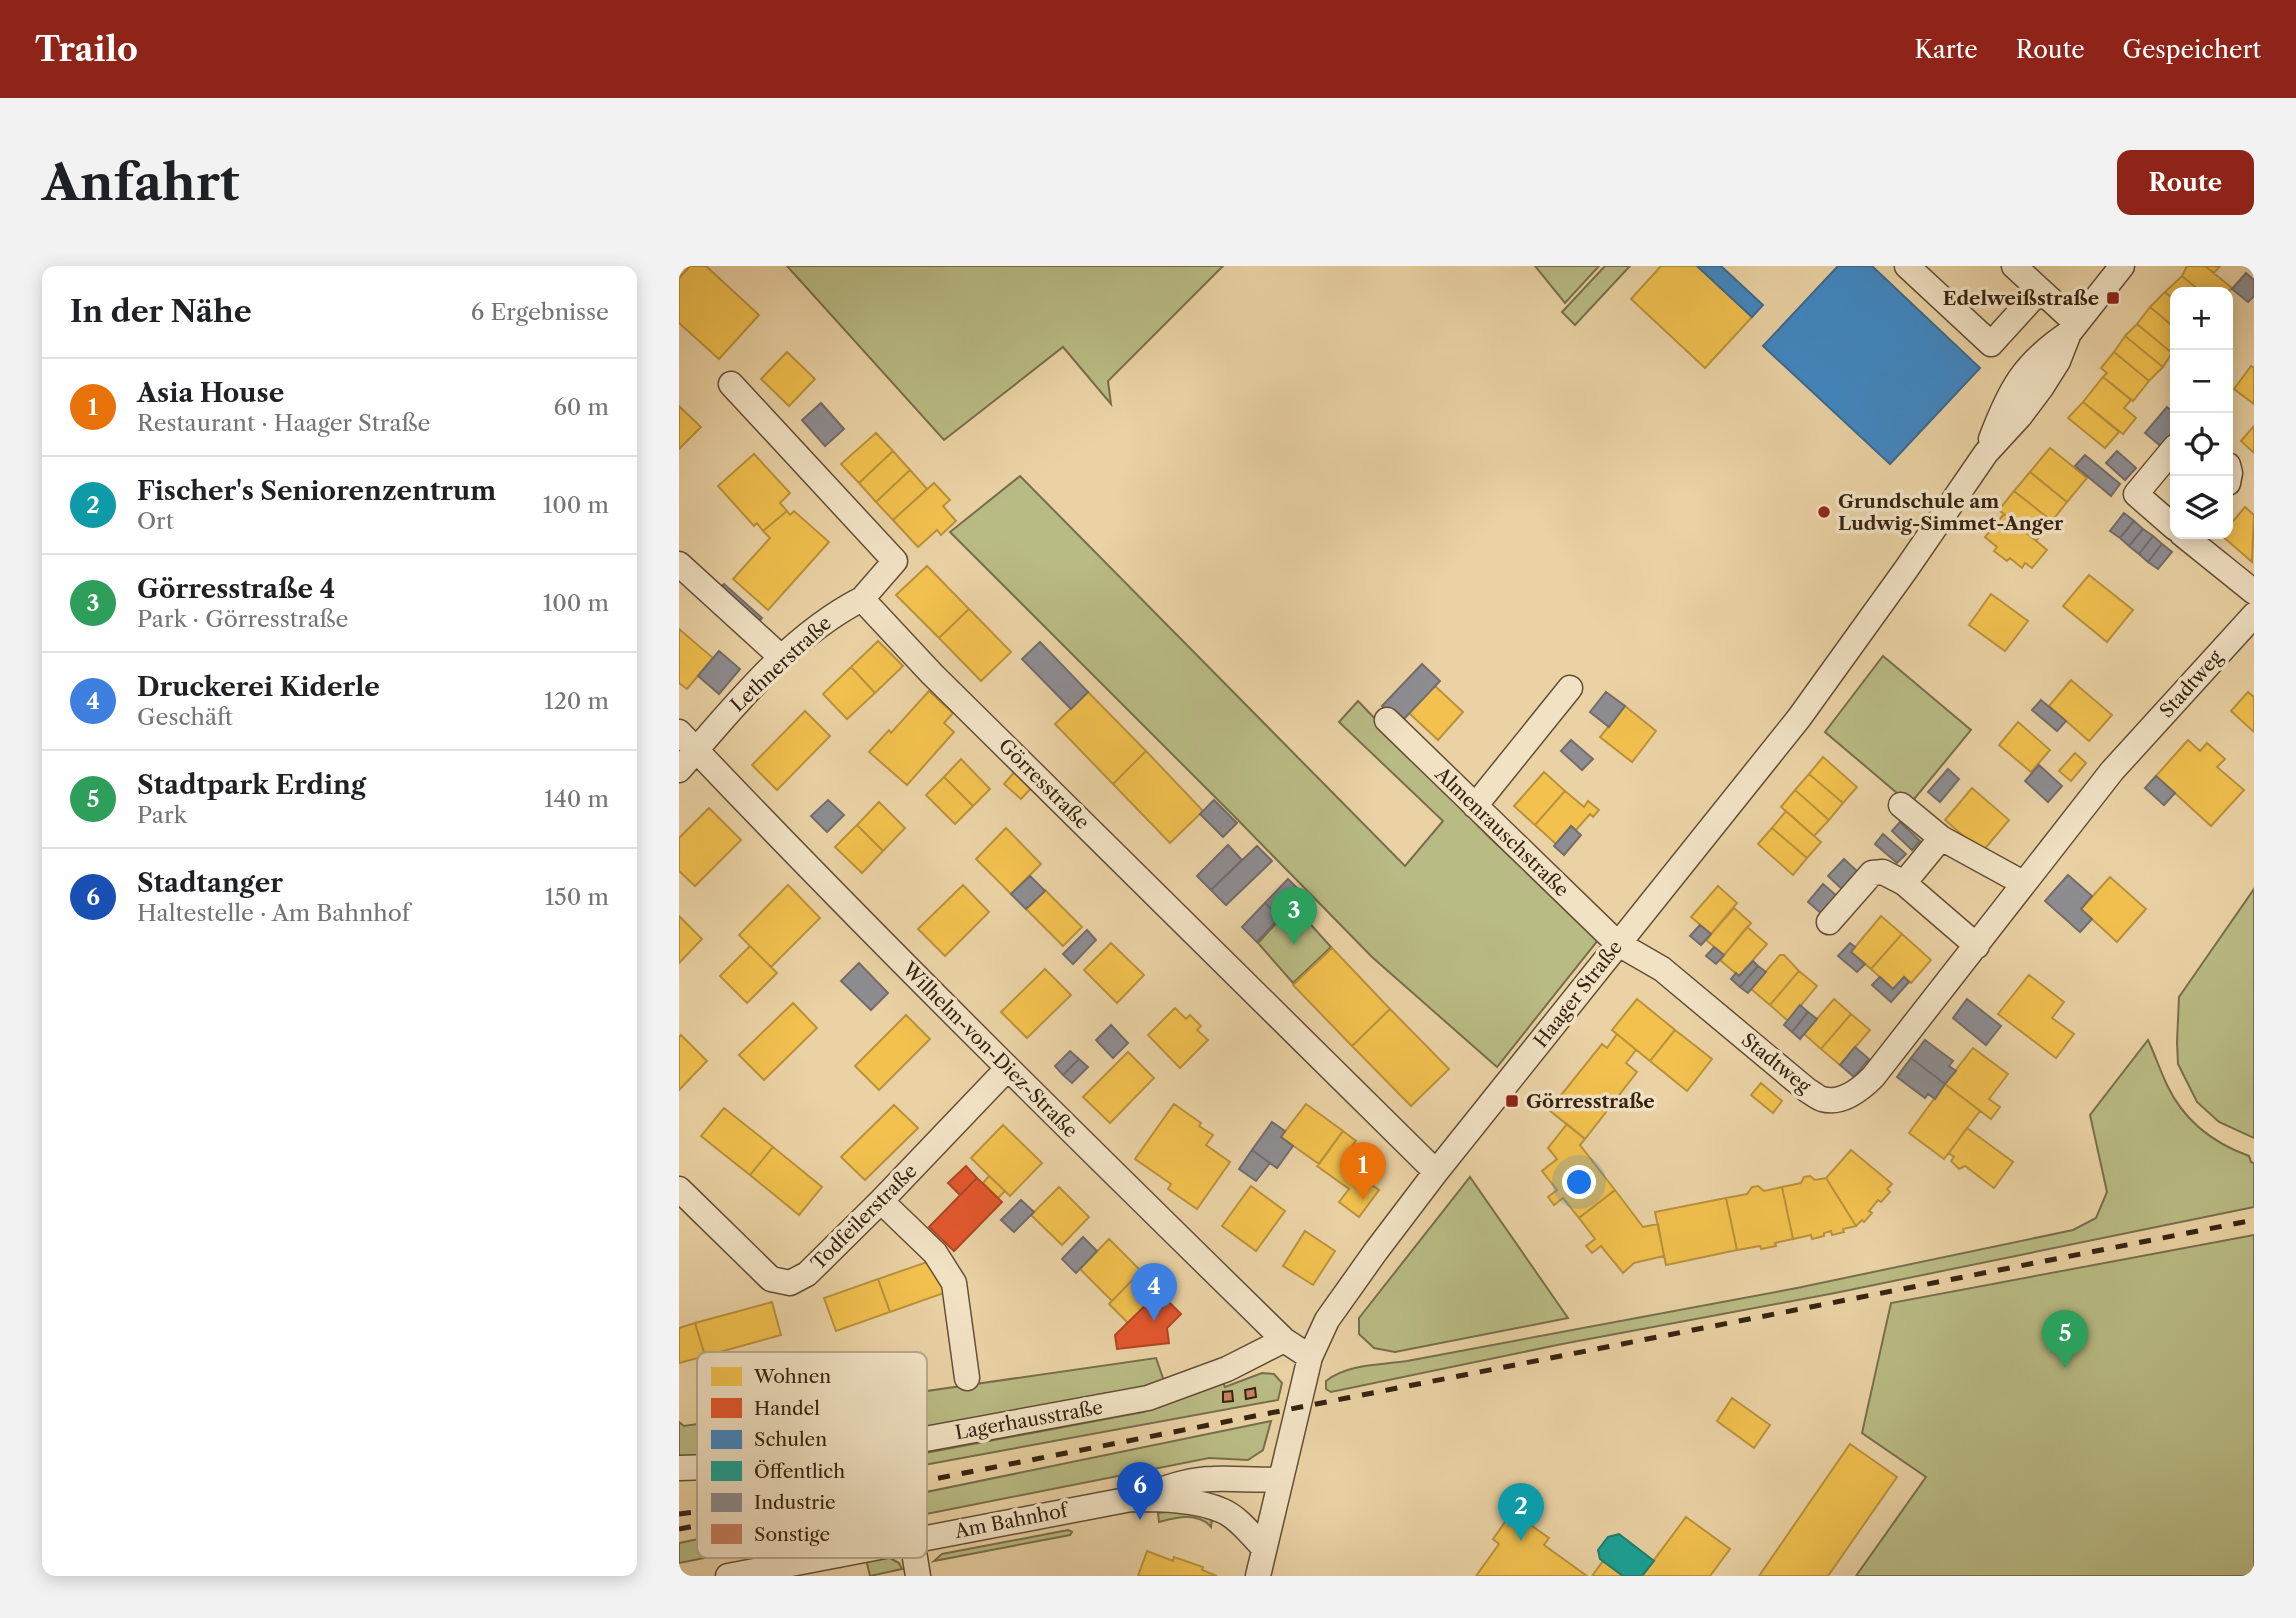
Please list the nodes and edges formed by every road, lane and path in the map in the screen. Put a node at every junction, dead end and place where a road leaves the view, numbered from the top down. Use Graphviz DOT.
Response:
graph roads {
  1 [pos="1907,266"];
  2 [pos="2014,266"];
  3 [pos="2122,266"];
  4 [pos="2040,290"];
  5 [pos="2073,328"];
  6 [pos="731,384"];
  7 [pos="2170,453"];
  8 [pos="2170,523"];
  9 [pos="2189,539"];
  10 [pos="679,565"];
  11 [pos="2254,592"];
  12 [pos="862,599"];
  13 [pos="2254,615"];
  14 [pos="782,658"];
  15 [pos="1570,688"];
  16 [pos="1387,720"];
  17 [pos="687,741"];
  18 [pos="679,769"];
  19 [pos="1901,805"];
  20 [pos="1475,806"];
  21 [pos="1941,838"];
  22 [pos="1904,883"];
  23 [pos="2023,883"];
  24 [pos="1829,922"];
  25 [pos="1618,943"];
  26 [pos="1977,946"];
  27 [pos="1007,1069"];
  28 [pos="1436,1172"];
  29 [pos="679,1189"];
  30 [pos="881,1201"];
  31 [pos="1284,1340"];
  32 [pos="1310,1357"];
  33 [pos="967,1378"];
  34 [pos="927,1439"];
  35 [pos="697,1467"];
  36 [pos="679,1468"];
  37 [pos="1280,1479"];
  38 [pos="1131,1499"];
  39 [pos="927,1537"];
  40 [pos="1264,1548"];
  41 [pos="820,1558"];
  42 [pos="915,1558"];
  43 [pos="727,1576"];
  44 [pos="918,1576"];
  45 [pos="1258,1576"];
  1 -- 4 [label="street"];
  2 -- 4 [label="street"];
  3 -- 5 [label="street, Haager Straße"];
  4 -- 5 [label="street"];
  5 -- 25 [label="street, Haager Straße"];
  6 -- 12 [label="street"];
  7 -- 8 [label="street"];
  9 -- 11 [label="street"];
  10 -- 14 [label="street"];
  12 -- 14 [label="street, Lethnerstraße"];
  12 -- 28 [label="street, Görresstraße"];
  13 -- 23 [label="street, Stadtweg"];
  14 -- 17 [label="street, Lethnerstraße"];
  15 -- 20 [label="street"];
  16 -- 20 [label="street, Almenrauschstraße"];
  17 -- 18 [label="street, Lethnerstraße"];
  17 -- 27 [label="street, Wilhelm-von-Diez-Straße"];
  19 -- 21 [label="street"];
  20 -- 25 [label="street, Almenrauschstraße"];
  21 -- 22 [label="street"];
  21 -- 23 [label="street"];
  22 -- 24 [label="street"];
  22 -- 26 [label="street"];
  23 -- 26 [label="street, Stadtweg"];
  25 -- 26 [label="street, Stadtweg"];
  25 -- 28 [label="street, Haager Straße"];
  27 -- 30 [label="street, Todfeilerstraße"];
  27 -- 31 [label="street, Wilhelm-von-Diez-Straße"];
  28 -- 32 [label="street, Haager Straße"];
  29 -- 30 [label="street, Todfeilerstraße"];
  30 -- 33 [label="street"];
  31 -- 32 [label="street, Wilhelm-von-Diez-Straße"];
  31 -- 34 [label="street, Lagerhausstraße"];
  32 -- 37 [label="street, Haager Straße"];
  35 -- 36 [label="street, Lagerhausstraße"];
  37 -- 38 [label="street, Am Bahnhof"];
  37 -- 40 [label="street, Haager Straße"];
  38 -- 39 [label="street, Am Bahnhof"];
  38 -- 40 [label="street, Am Bahnhof"];
  40 -- 45 [label="street, Haager Straße"];
  41 -- 43 [label="street, Am Bahnhof"];
  42 -- 44 [label="street"];
}
